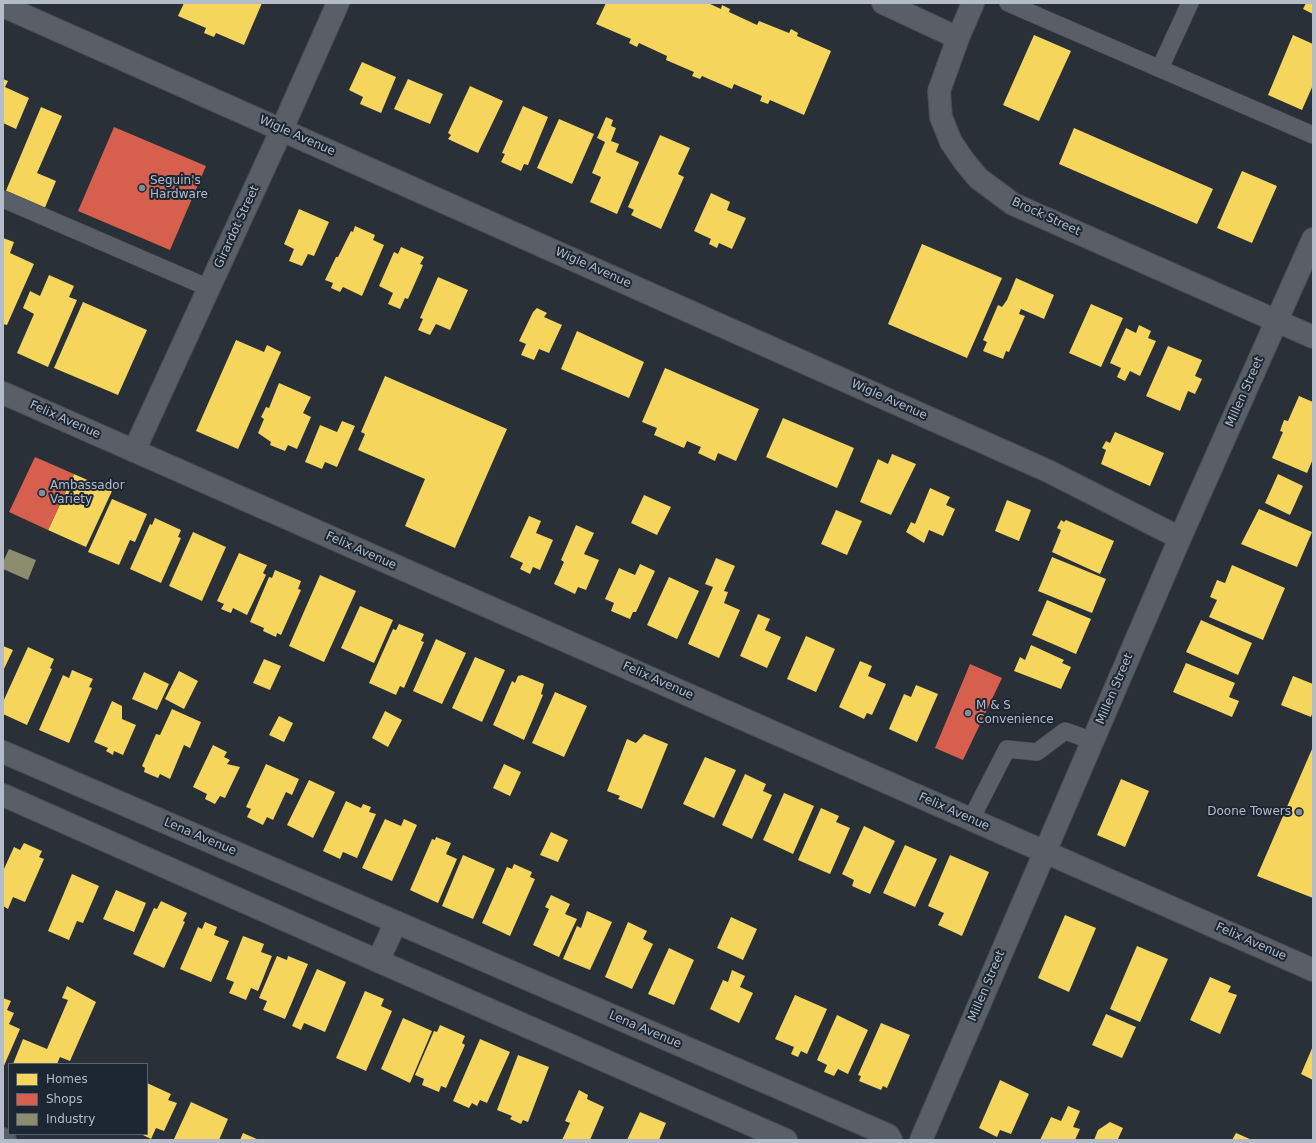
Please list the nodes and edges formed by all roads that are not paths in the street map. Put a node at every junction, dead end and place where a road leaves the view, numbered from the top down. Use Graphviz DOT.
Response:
graph roads {
  1 [pos="338,3"];
  2 [pos="883,3"];
  3 [pos="973,3"];
  4 [pos="1008,3"];
  5 [pos="1190,3"];
  6 [pos="3,6"];
  7 [pos="958,38"];
  8 [pos="1160,68"];
  9 [pos="282,129"];
  10 [pos="1313,135"];
  11 [pos="3,199"];
  12 [pos="1313,239"];
  13 [pos="209,288"];
  14 [pos="1277,322"];
  15 [pos="1313,338"];
  16 [pos="5,398"];
  17 [pos="134,451"];
  18 [pos="1180,538"];
  19 [pos="1093,742"];
  20 [pos="3,752"];
  21 [pos="3,795"];
  22 [pos="971,819"];
  23 [pos="1046,852"];
  24 [pos="396,922"];
  25 [pos="378,961"];
  26 [pos="1313,970"];
  27 [pos="786,1140"];
  28 [pos="891,1140"];
  29 [pos="921,1140"];
  1 -- 9 [label="street, Girardot Street"];
  2 -- 7 [label="street"];
  3 -- 7 [label="street, Brock Street"];
  4 -- 8 [label="lane"];
  5 -- 8 [label="lane"];
  6 -- 9 [label="street, Wigle Avenue"];
  7 -- 14 [label="street, Brock Street"];
  8 -- 10 [label="lane"];
  9 -- 13 [label="street, Girardot Street"];
  9 -- 18 [label="street, Wigle Avenue"];
  11 -- 13 [label="lane"];
  12 -- 14 [label="street, Millen Street"];
  13 -- 17 [label="street, Girardot Street"];
  14 -- 15 [label="street, Brock Street"];
  14 -- 18 [label="street, Millen Street"];
  16 -- 17 [label="street, Felix Avenue"];
  17 -- 22 [label="street, Felix Avenue"];
  18 -- 19 [label="street, Millen Street"];
  19 -- 22 [label="lane"];
  19 -- 23 [label="street, Millen Street"];
  20 -- 24 [label="street, Lena Avenue"];
  21 -- 25 [label="street"];
  22 -- 23 [label="street, Felix Avenue"];
  23 -- 26 [label="street, Felix Avenue"];
  23 -- 29 [label="street, Millen Street"];
  24 -- 25 [label="street"];
  24 -- 28 [label="street, Lena Avenue"];
  25 -- 27 [label="street"];
}
